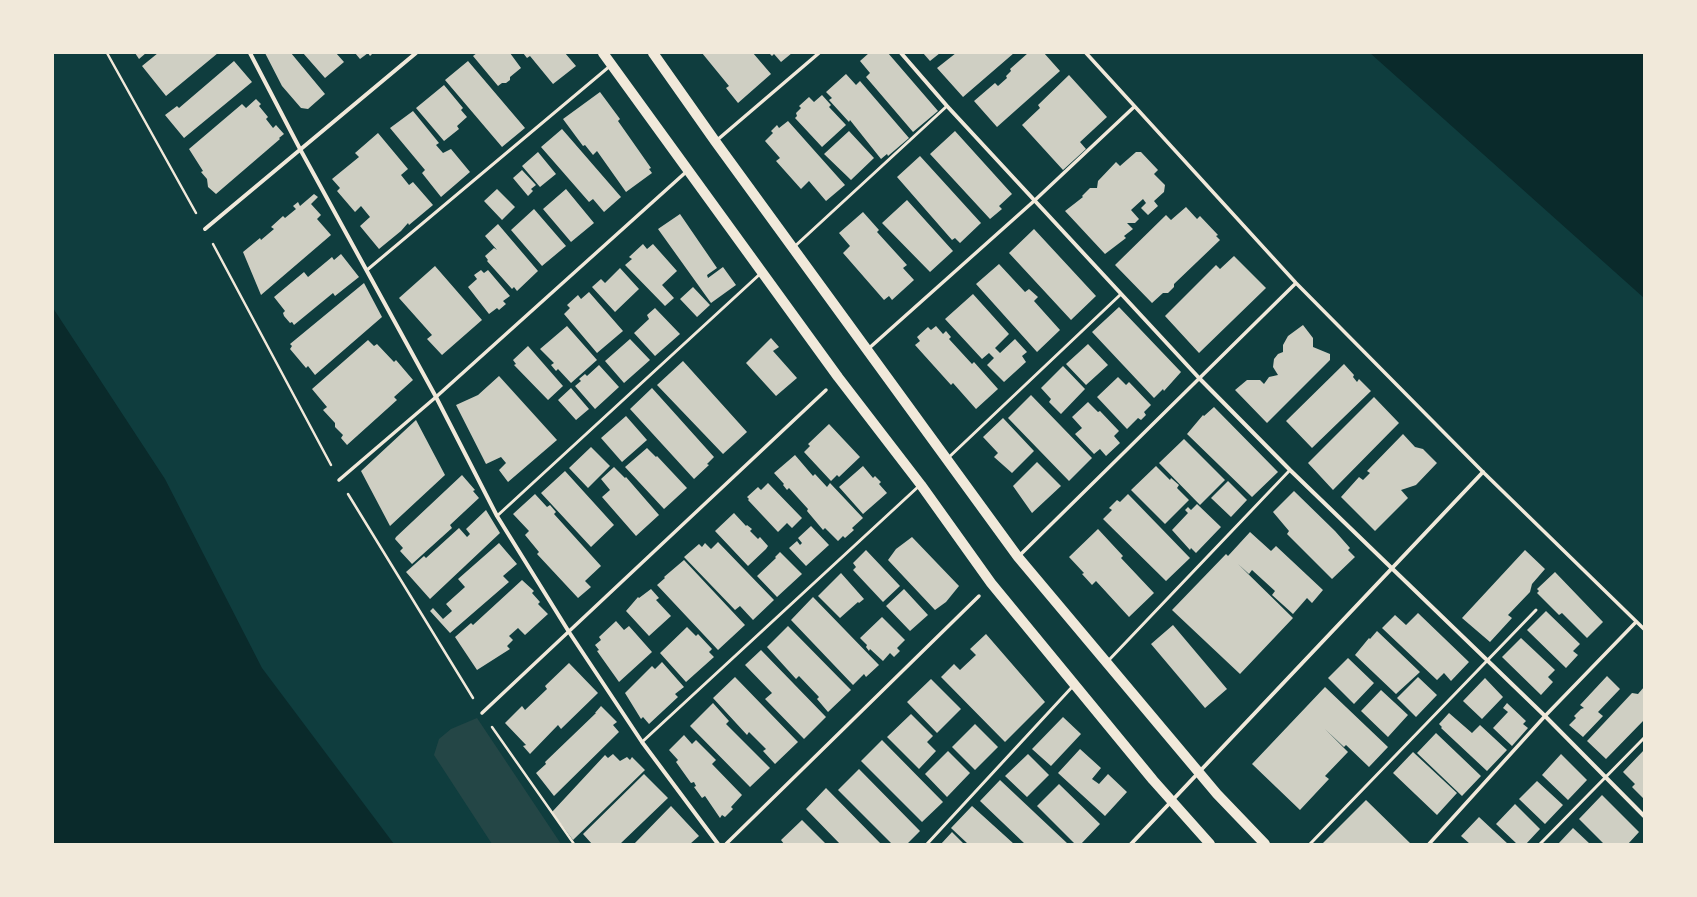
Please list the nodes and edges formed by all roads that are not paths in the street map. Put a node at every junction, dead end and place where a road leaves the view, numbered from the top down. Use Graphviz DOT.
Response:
graph roads {
  1 [pos="250,53"];
  2 [pos="416,53"];
  3 [pos="603,53"];
  4 [pos="654,53"];
  5 [pos="819,53"];
  6 [pos="901,53"];
  7 [pos="1086,53"];
  8 [pos="611,64"];
  9 [pos="947,106"];
  10 [pos="1134,107"];
  11 [pos="715,141"];
  12 [pos="300,149"];
  13 [pos="689,169"];
  14 [pos="1034,201"];
  15 [pos="205,229"];
  16 [pos="794,247"];
  17 [pos="367,270"];
  18 [pos="763,272"];
  19 [pos="1296,283"];
  20 [pos="1120,294"];
  21 [pos="867,350"];
  22 [pos="1200,379"];
  23 [pos="826,390"];
  24 [pos="436,397"];
  25 [pos="947,459"];
  26 [pos="1290,470"];
  27 [pos="1483,472"];
  28 [pos="339,480"];
  29 [pos="920,485"];
  30 [pos="497,516"];
  31 [pos="1018,557"];
  32 [pos="1392,567"];
  33 [pos="979,596"];
  34 [pos="1536,610"];
  35 [pos="1636,622"];
  36 [pos="1644,629"];
  37 [pos="569,632"];
  38 [pos="1486,661"];
  39 [pos="1107,663"];
  40 [pos="1074,685"];
  41 [pos="482,713"];
  42 [pos="1545,716"];
  43 [pos="1644,738"];
  44 [pos="642,742"];
  45 [pos="1199,772"];
  46 [pos="1606,777"];
  47 [pos="1172,801"];
  48 [pos="1644,816"];
  49 [pos="718,844"];
  50 [pos="726,844"];
  51 [pos="927,844"];
  52 [pos="1131,844"];
  53 [pos="1210,844"];
  54 [pos="1265,844"];
  55 [pos="1310,844"];
  56 [pos="1429,844"];
  57 [pos="1540,844"];
  1 -- 12 [label="street"];
  2 -- 12 [label="street"];
  3 -- 8 [label="main road"];
  4 -- 11 [label="main road"];
  5 -- 11 [label="street"];
  6 -- 9 [label="street"];
  7 -- 10 [label="street"];
  8 -- 13 [label="main road"];
  8 -- 17 [label="lane"];
  9 -- 14 [label="street"];
  9 -- 16 [label="lane"];
  10 -- 14 [label="street"];
  10 -- 19 [label="street"];
  11 -- 16 [label="main road"];
  12 -- 15 [label="street"];
  12 -- 17 [label="street"];
  13 -- 18 [label="main road"];
  13 -- 24 [label="street"];
  14 -- 20 [label="street"];
  14 -- 21 [label="street"];
  16 -- 21 [label="main road"];
  17 -- 24 [label="street"];
  18 -- 29 [label="main road"];
  18 -- 30 [label="lane"];
  19 -- 22 [label="street"];
  19 -- 27 [label="street"];
  20 -- 22 [label="street"];
  20 -- 25 [label="lane"];
  21 -- 25 [label="main road"];
  22 -- 26 [label="street"];
  22 -- 31 [label="street"];
  23 -- 37 [label="street"];
  24 -- 28 [label="street"];
  24 -- 30 [label="street"];
  25 -- 31 [label="main road"];
  26 -- 32 [label="street"];
  26 -- 39 [label="lane"];
  27 -- 32 [label="street"];
  27 -- 35 [label="street"];
  29 -- 40 [label="main road"];
  29 -- 44 [label="lane"];
  30 -- 37 [label="street"];
  31 -- 39 [label="main road"];
  32 -- 38 [label="street"];
  32 -- 45 [label="street"];
  33 -- 50 [label="street"];
  34 -- 38 [label="lane"];
  35 -- 36 [label="street"];
  35 -- 42 [label="street"];
  37 -- 41 [label="street"];
  37 -- 44 [label="street"];
  38 -- 42 [label="street"];
  38 -- 55 [label="lane"];
  39 -- 45 [label="main road"];
  40 -- 47 [label="main road"];
  40 -- 51 [label="lane"];
  42 -- 46 [label="street"];
  42 -- 56 [label="street"];
  43 -- 46 [label="lane"];
  44 -- 49 [label="street"];
  45 -- 47 [label="street"];
  45 -- 54 [label="main road"];
  46 -- 48 [label="street"];
  46 -- 57 [label="lane"];
  47 -- 52 [label="street"];
  47 -- 53 [label="main road"];
}
